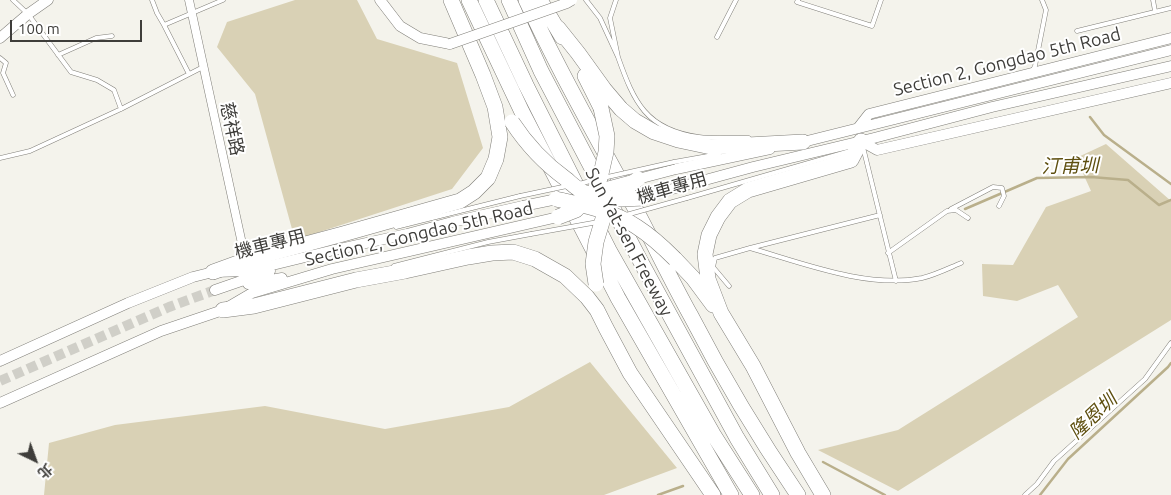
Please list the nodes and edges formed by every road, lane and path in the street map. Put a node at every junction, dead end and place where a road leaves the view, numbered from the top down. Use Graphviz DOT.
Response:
graph roads {
  1 [pos="13,0"];
  2 [pos="48,0"];
  3 [pos="152,0"];
  4 [pos="189,0"];
  5 [pos="223,0"];
  6 [pos="380,0"];
  7 [pos="451,0"];
  8 [pos="469,0"];
  9 [pos="486,0"];
  10 [pos="509,0"];
  11 [pos="526,0"];
  12 [pos="540,0"];
  13 [pos="572,0"];
  14 [pos="586,0"];
  15 [pos="616,0"];
  16 [pos="736,0"];
  17 [pos="798,0"];
  18 [pos="880,0"];
  19 [pos="1042,0"];
  20 [pos="1153,0"];
  21 [pos="1171,8"];
  22 [pos="1156,11"];
  23 [pos="191,13"];
  24 [pos="28,14"];
  25 [pos="164,24"];
  26 [pos="558,28"];
  27 [pos="1077,31"];
  28 [pos="112,36"];
  29 [pos="717,37"];
  30 [pos="0,38"];
  31 [pos="1171,38"];
  32 [pos="1171,50"];
  33 [pos="58,55"];
  34 [pos="618,57"];
  35 [pos="0,58"];
  36 [pos="1171,66"];
  37 [pos="203,67"];
  38 [pos="1032,72"];
  39 [pos="189,74"];
  40 [pos="483,75"];
  41 [pos="1171,83"];
  42 [pos="13,95"];
  43 [pos="121,110"];
  44 [pos="860,134"];
  45 [pos="758,139"];
  46 [pos="767,139"];
  47 [pos="803,142"];
  48 [pos="735,152"];
  49 [pos="725,153"];
  50 [pos="0,158"];
  51 [pos="675,166"];
  52 [pos="638,179"];
  53 [pos="643,198"];
  54 [pos="556,199"];
  55 [pos="521,201"];
  56 [pos="597,201"];
  57 [pos="999,206"];
  58 [pos="947,211"];
  59 [pos="880,215"];
  60 [pos="558,217"];
  61 [pos="968,218"];
  62 [pos="388,229"];
  63 [pos="530,229"];
  64 [pos="326,248"];
  65 [pos="750,248"];
  66 [pos="888,253"];
  67 [pos="246,262"];
  68 [pos="961,263"];
  69 [pos="385,268"];
  70 [pos="332,269"];
  71 [pos="213,272"];
  72 [pos="357,275"];
  73 [pos="896,281"];
  74 [pos="729,286"];
  75 [pos="291,291"];
  76 [pos="253,301"];
  77 [pos="223,310"];
  78 [pos="721,313"];
  79 [pos="1171,343"];
  80 [pos="0,361"];
  81 [pos="630,373"];
  82 [pos="3,403"];
  83 [pos="713,495"];
  84 [pos="731,495"];
  85 [pos="752,495"];
  86 [pos="772,495"];
  87 [pos="798,495"];
  88 [pos="823,495"];
  89 [pos="1026,495"];
  1 -- 24 [label="lane"];
  2 -- 24 [label="street"];
  3 -- 25 [label="lane"];
  4 -- 23 [label="street, 慈祥路"];
  5 -- 23 [label="lane"];
  6 -- 13 [label="street, bridge"];
  7 -- 40 [label="highway"];
  8 -- 84 [label="highway"];
  9 -- 85 [label="highway, Sun Yat-sen Freeway"];
  10 -- 86 [label="highway, Sun Yat-sen Freeway"];
  11 -- 87 [label="highway"];
  12 -- 26 [label="highway"];
  14 -- 34 [label="lane"];
  15 -- 34 [label="lane"];
  16 -- 29 [label="lane"];
  17 -- 18 [label="lane"];
  19 -- 38 [label="lane"];
  20 -- 22 [label="lane"];
  21 -- 22 [label="lane"];
  22 -- 27 [label="lane"];
  23 -- 25 [label="lane"];
  23 -- 37 [label="street, 慈祥路"];
  24 -- 30 [label="street"];
  24 -- 33 [label="lane"];
  25 -- 39 [label="lane"];
  26 -- 47 [label="highway"];
  26 -- 56 [label="highway, bridge"];
  28 -- 33 [label="lane"];
  31 -- 38 [label="street, Section 2, Gongdao 5th Road"];
  32 -- 44 [label="street, Section 2, Gongdao 5th Road"];
  33 -- 43 [label="lane"];
  34 -- 45 [label="lane"];
  35 -- 42 [label="lane"];
  36 -- 44 [label="street, Section 2, Gongdao 5th Road"];
  37 -- 39 [label="lane"];
  37 -- 67 [label="street, 慈祥路"];
  38 -- 44 [label="street, Section 2, Gongdao 5th Road"];
  39 -- 43 [label="lane"];
  40 -- 56 [label="highway, bridge"];
  40 -- 67 [label="highway"];
  41 -- 44 [label="street"];
  43 -- 50 [label="lane"];
  44 -- 47 [label="street, Section 2, Gongdao 5th Road"];
  44 -- 53 [label="street, Section 2, Gongdao 5th Road, bridge"];
  44 -- 56 [label="lane, 機車專用, bridge"];
  44 -- 59 [label="lane"];
  44 -- 78 [label="highway"];
  46 -- 47 [label="lane"];
  47 -- 48 [label="lane"];
  47 -- 51 [label="street, Section 2, Gongdao 5th Road"];
  49 -- 51 [label="lane, 機車專用"];
  51 -- 52 [label="street, Section 2, Gongdao 5th Road"];
  51 -- 56 [label="lane, 機車專用, bridge"];
  52 -- 56 [label="highway, bridge"];
  53 -- 56 [label="highway, bridge"];
  54 -- 55 [label="street, Section 2, Gongdao 5th Road, bridge"];
  54 -- 56 [label="highway, bridge"];
  55 -- 56 [label="lane, 機車專用, bridge"];
  55 -- 62 [label="lane, 機車專用"];
  55 -- 64 [label="street, Section 2, Gongdao 5th Road"];
  56 -- 60 [label="highway, bridge"];
  56 -- 63 [label="lane, 機車專用, bridge"];
  56 -- 78 [label="highway, bridge"];
  56 -- 81 [label="highway, bridge"];
  57 -- 58 [label="lane"];
  58 -- 61 [label="lane"];
  58 -- 66 [label="lane"];
  59 -- 65 [label="lane"];
  59 -- 66 [label="lane"];
  60 -- 63 [label="street, Section 2, Gongdao 5th Road"];
  63 -- 69 [label="lane, 機車專用"];
  63 -- 70 [label="street, Section 2, Gongdao 5th Road"];
  64 -- 67 [label="lane, 機車專用"];
  64 -- 70 [label="street"];
  64 -- 71 [label="street, Section 2, Gongdao 5th Road"];
  65 -- 73 [label="lane"];
  65 -- 74 [label="lane"];
  66 -- 73 [label="lane"];
  67 -- 71 [label="highway"];
  68 -- 73 [label="lane"];
  70 -- 77 [label="street, Section 2, Gongdao 5th Road"];
  71 -- 80 [label="street, Section 2, Gongdao 5th Road"];
  72 -- 75 [label="lane"];
  76 -- 77 [label="lane"];
  77 -- 81 [label="highway"];
  77 -- 82 [label="street, Section 2, Gongdao 5th Road"];
  78 -- 88 [label="highway"];
  79 -- 89 [label="lane"];
  81 -- 83 [label="highway"];
}
